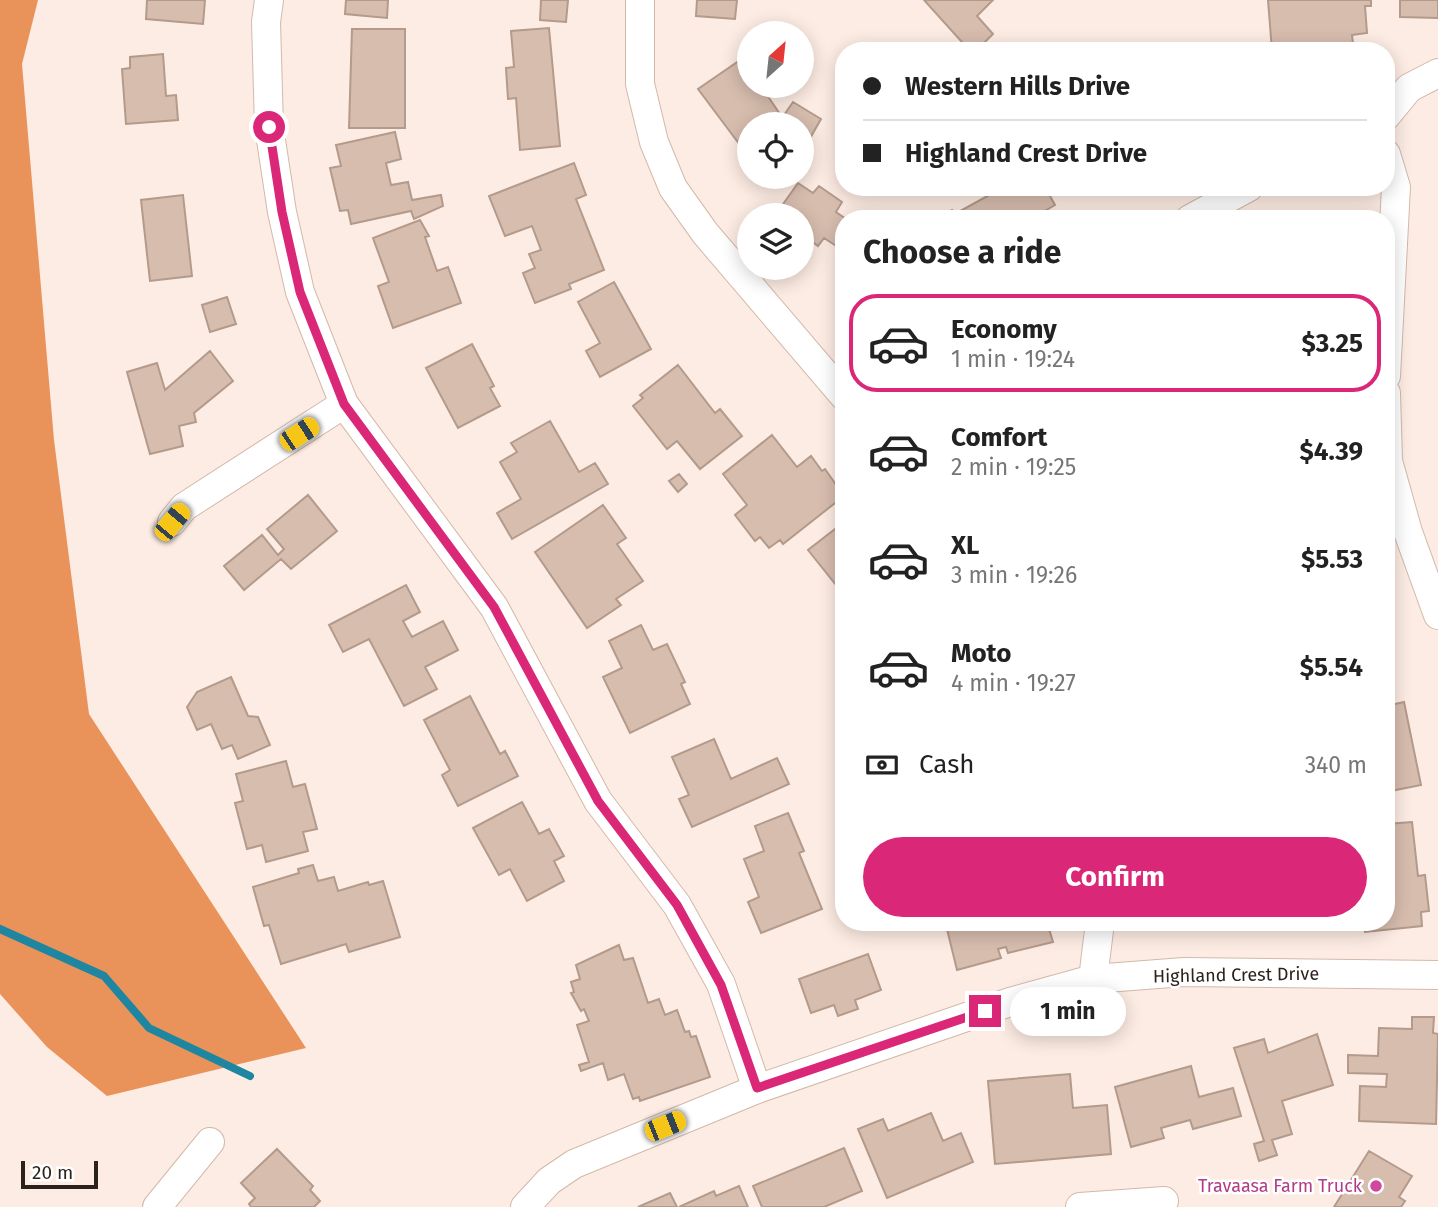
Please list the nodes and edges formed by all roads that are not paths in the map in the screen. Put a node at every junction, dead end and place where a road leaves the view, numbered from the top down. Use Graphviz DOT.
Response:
graph roads {
  1 [pos="269,0"];
  2 [pos="640,0"];
  3 [pos="1438,73"];
  4 [pos="1395,105"];
  5 [pos="1395,184"];
  6 [pos="1232,196"];
  7 [pos="1207,210"];
  8 [pos="1395,210"];
  9 [pos="835,385"];
  10 [pos="344,404"];
  11 [pos="1395,486"];
  12 [pos="172,522"];
  13 [pos="1438,615"];
  14 [pos="1099,931"];
  15 [pos="1438,975"];
  16 [pos="1093,979"];
  17 [pos="757,1088"];
  18 [pos="211,1142"];
  19 [pos="1164,1201"];
  20 [pos="157,1207"];
  21 [pos="525,1207"];
  22 [pos="1080,1207"];
  1 -- 10 [label="street"];
  2 -- 9 [label="street"];
  3 -- 4 [label="street"];
  5 -- 8 [label="street"];
  6 -- 7 [label="street"];
  10 -- 12 [label="street"];
  10 -- 17 [label="street"];
  11 -- 13 [label="street"];
  14 -- 16 [label="street"];
  15 -- 16 [label="street, Highland Crest Drive"];
  16 -- 17 [label="street, Highland Crest Drive"];
  17 -- 21 [label="street, Highland Crest Drive"];
  18 -- 20 [label="street"];
  19 -- 22 [label="street"];
}
